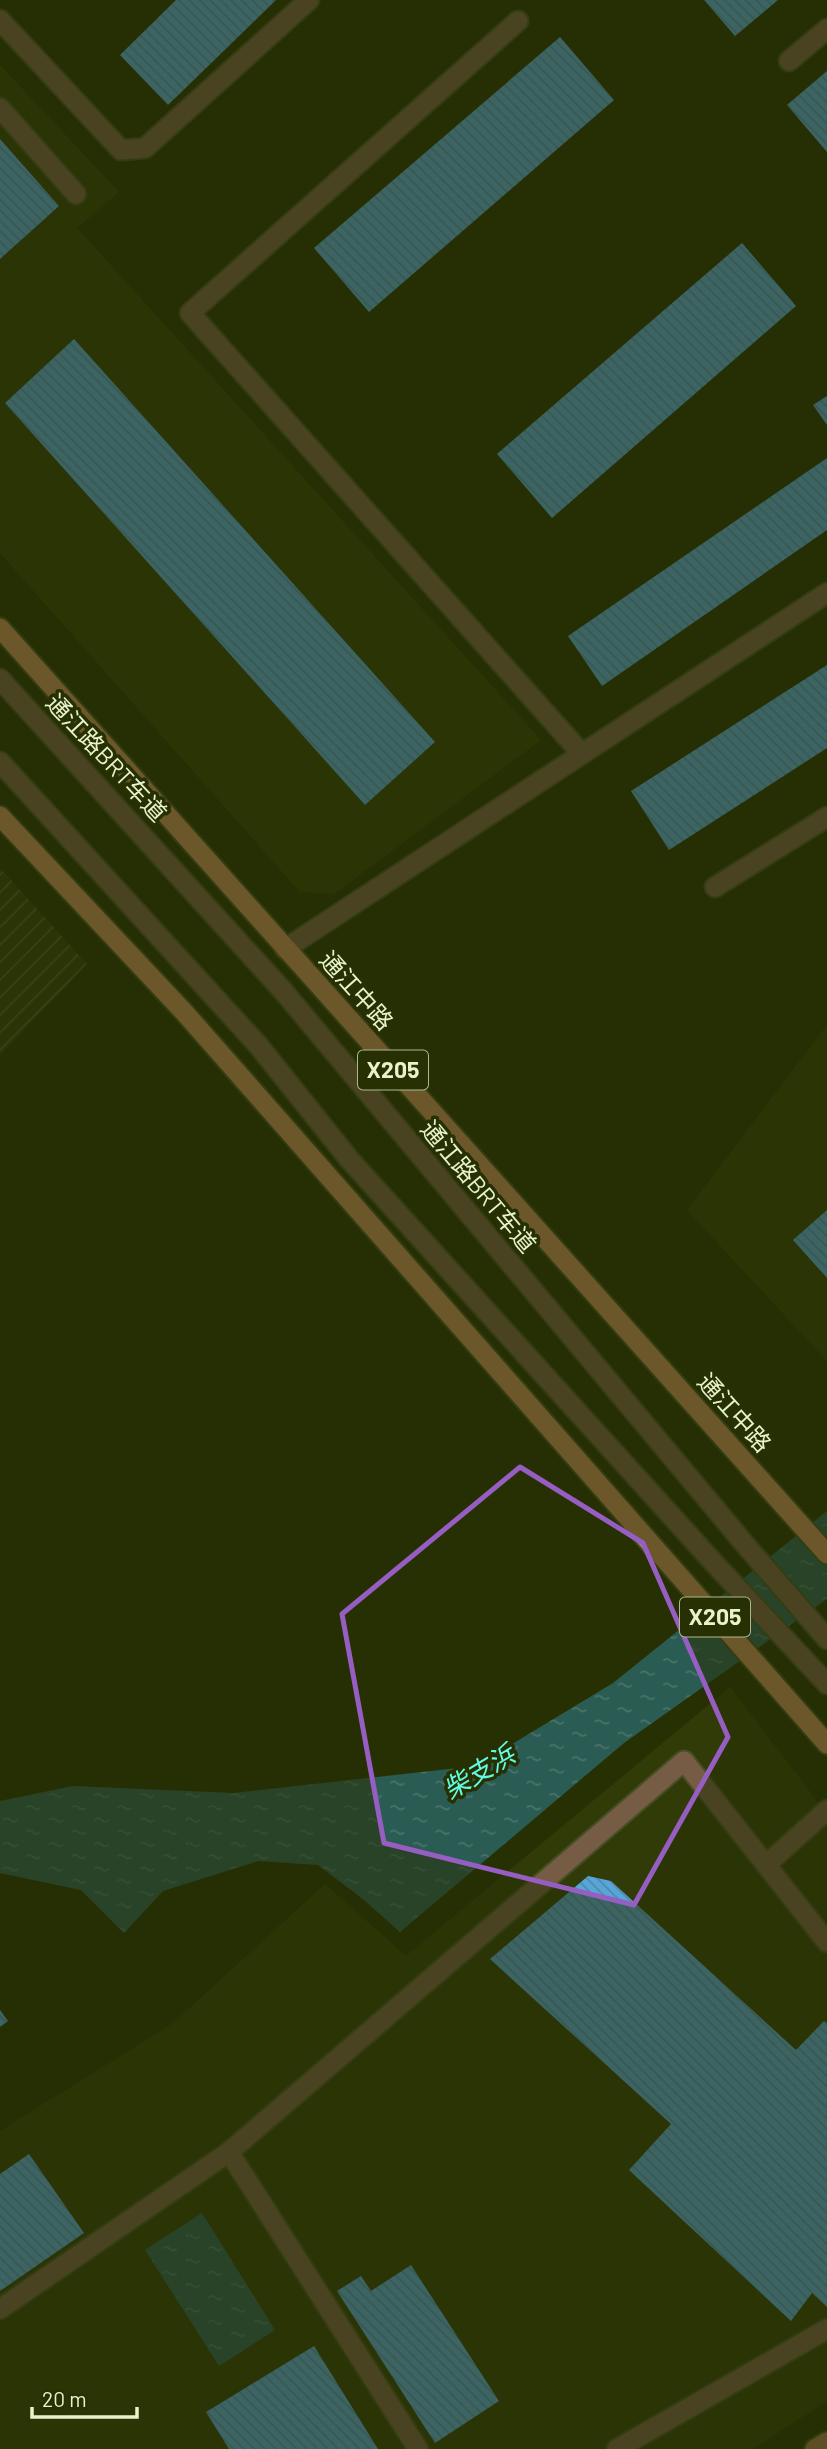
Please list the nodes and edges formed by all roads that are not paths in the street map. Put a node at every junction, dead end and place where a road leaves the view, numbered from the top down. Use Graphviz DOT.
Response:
graph roads {
  1 [pos="309,0"];
  2 [pos="0,20"];
  3 [pos="518,21"];
  4 [pos="827,29"];
  5 [pos="789,61"];
  6 [pos="0,108"];
  7 [pos="76,194"];
  8 [pos="827,593"];
  9 [pos="0,628"];
  10 [pos="0,679"];
  11 [pos="582,754"];
  12 [pos="0,762"];
  13 [pos="0,816"];
  14 [pos="827,817"];
  15 [pos="715,887"];
  16 [pos="285,949"];
  17 [pos="827,1554"];
  18 [pos="822,1633"];
  19 [pos="827,1684"];
  20 [pos="827,1744"];
  21 [pos="827,1810"];
  22 [pos="766,1865"];
  23 [pos="827,1942"];
  24 [pos="229,2152"];
  25 [pos="0,2309"];
  26 [pos="827,2329"];
  27 [pos="827,2442"];
  28 [pos="418,2449"];
  29 [pos="617,2449"];
  30 [pos="815,2449"];
  1 -- 2 [label="street"];
  3 -- 11 [label="street"];
  4 -- 5 [label="street"];
  6 -- 7 [label="street"];
  8 -- 11 [label="street"];
  9 -- 16 [label="main road, 通江中路 / X205"];
  10 -- 18 [label="street, 通江路BRT车道"];
  11 -- 16 [label="street"];
  12 -- 19 [label="street"];
  13 -- 20 [label="main road, X205"];
  14 -- 15 [label="street"];
  16 -- 17 [label="main road, 通江中路 / X205"];
  21 -- 22 [label="street"];
  22 -- 23 [label="street"];
  22 -- 24 [label="street"];
  24 -- 25 [label="street"];
  24 -- 28 [label="street"];
  26 -- 29 [label="street"];
  27 -- 30 [label="main road"];
}
